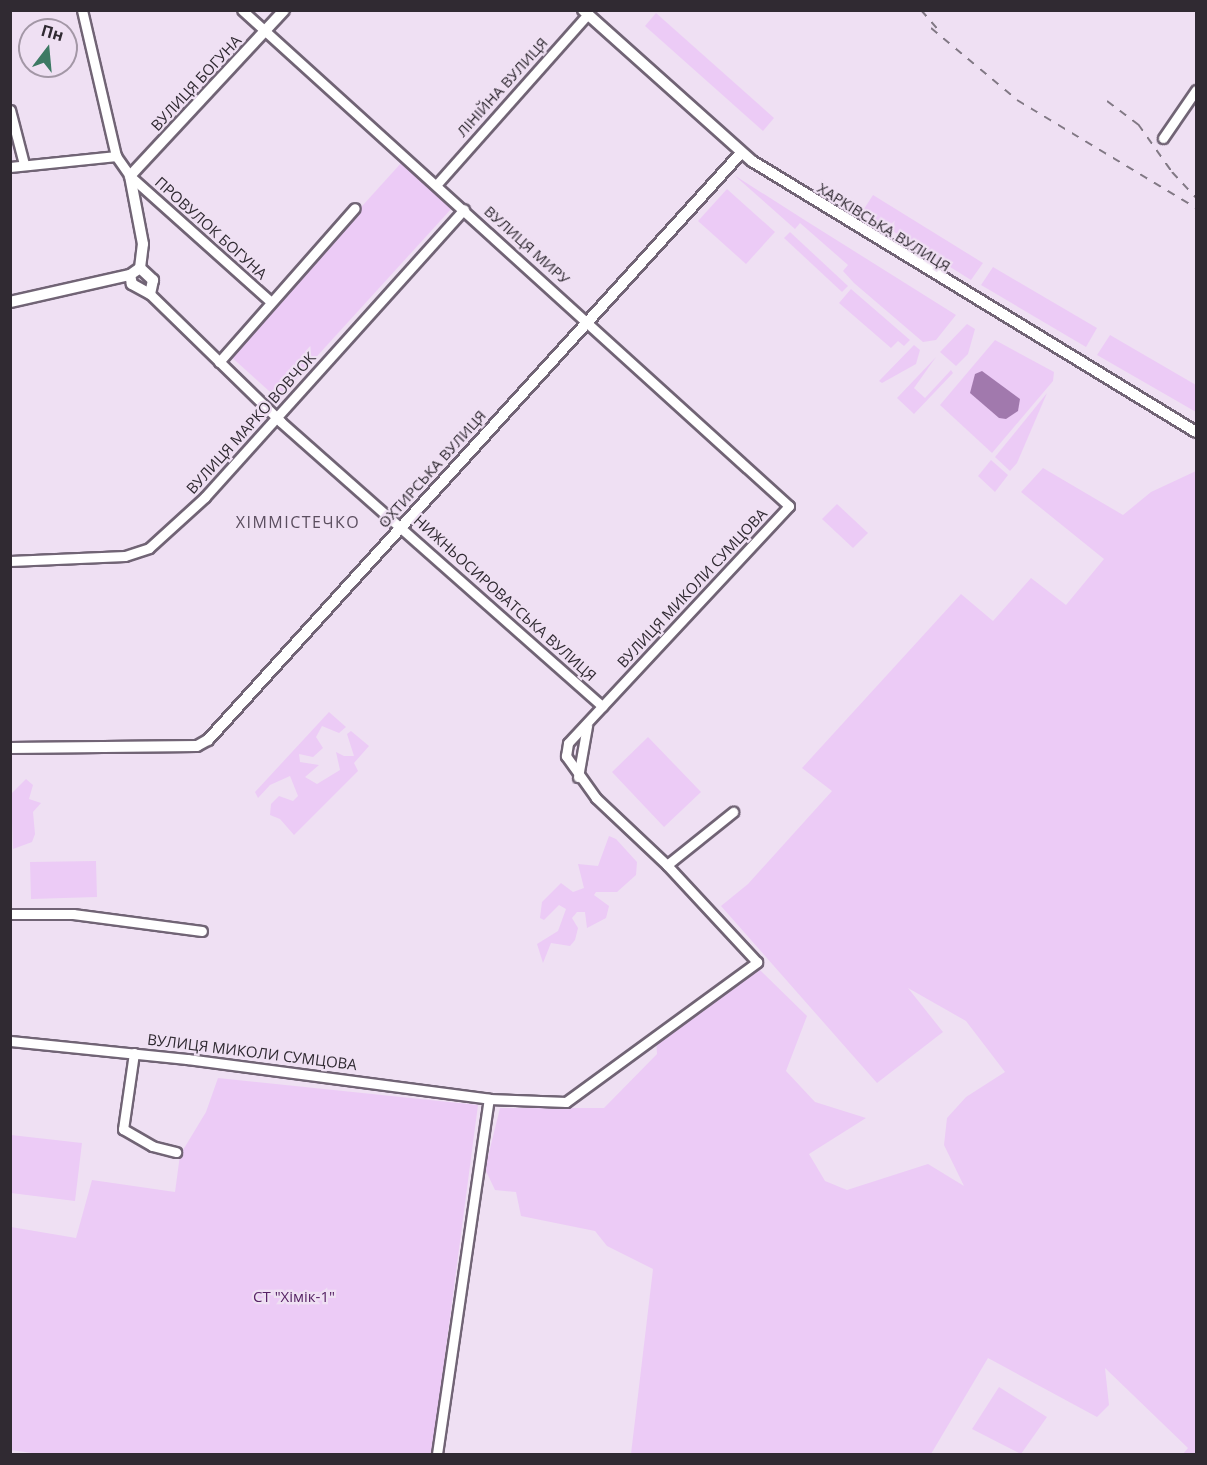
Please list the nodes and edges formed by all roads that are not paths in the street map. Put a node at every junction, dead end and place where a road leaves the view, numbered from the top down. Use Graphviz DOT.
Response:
graph roads {
  1 [pos="82,10"];
  2 [pos="242,10"];
  3 [pos="284,10"];
  4 [pos="587,12"];
  5 [pos="265,31"];
  6 [pos="1197,90"];
  7 [pos="10,110"];
  8 [pos="1162,138"];
  9 [pos="741,153"];
  10 [pos="116,156"];
  11 [pos="24,164"];
  12 [pos="10,167"];
  13 [pos="130,176"];
  14 [pos="437,184"];
  15 [pos="355,208"];
  16 [pos="464,208"];
  17 [pos="140,268"];
  18 [pos="130,275"];
  19 [pos="150,294"];
  20 [pos="10,302"];
  21 [pos="272,302"];
  22 [pos="588,320"];
  23 [pos="219,362"];
  24 [pos="277,418"];
  25 [pos="1197,432"];
  26 [pos="789,506"];
  27 [pos="401,525"];
  28 [pos="10,561"];
  29 [pos="602,706"];
  30 [pos="588,724"];
  31 [pos="10,748"];
  32 [pos="578,777"];
  33 [pos="734,812"];
  34 [pos="667,865"];
  35 [pos="10,914"];
  36 [pos="202,931"];
  37 [pos="10,1041"];
  38 [pos="134,1053"];
  39 [pos="489,1099"];
  40 [pos="176,1152"];
  41 [pos="437,1455"];
  1 -- 10 [label="street, НИЖНЬОСИРОВАТСЬКА ВУЛИЦЯ"];
  2 -- 5 [label="street, ВУЛИЦЯ МИРУ"];
  3 -- 5 [label="main road, ВУЛИЦЯ БОГУНА"];
  4 -- 9 [label="main road, ХАРКІВСЬКА ВУЛИЦЯ"];
  4 -- 14 [label="street, ЛІНІЙНА ВУЛИЦЯ"];
  5 -- 13 [label="main road, ВУЛИЦЯ БОГУНА"];
  5 -- 14 [label="street, ВУЛИЦЯ МИРУ"];
  6 -- 8 [label="street"];
  7 -- 11 [label="street"];
  9 -- 22 [label="main road, ОХТИРСЬКА ВУЛИЦЯ"];
  9 -- 25 [label="main road, ХАРКІВСЬКА ВУЛИЦЯ"];
  10 -- 11 [label="street"];
  10 -- 13 [label="street, НИЖНЬОСИРОВАТСЬКА ВУЛИЦЯ"];
  11 -- 12 [label="street"];
  13 -- 17 [label="main road, НИЖНЬОСИРОВАТСЬКА ВУЛИЦЯ"];
  13 -- 21 [label="street, ПРОВУЛОК БОГУНА"];
  14 -- 16 [label="street, ВУЛИЦЯ МИРУ"];
  15 -- 21 [label="street"];
  16 -- 22 [label="street, ВУЛИЦЯ МИРУ"];
  16 -- 24 [label="street, ВУЛИЦЯ МАРКО ВОВЧОК"];
  17 -- 18 [label="main road"];
  17 -- 19 [label="main road, НИЖНЬОСИРОВАТСЬКА ВУЛИЦЯ"];
  18 -- 19 [label="main road, НИЖНЬОСИРОВАТСЬКА ВУЛИЦЯ"];
  18 -- 20 [label="main road"];
  19 -- 23 [label="street, НИЖНЬОСИРОВАТСЬКА ВУЛИЦЯ"];
  21 -- 23 [label="street"];
  22 -- 26 [label="street, ВУЛИЦЯ МИРУ"];
  22 -- 27 [label="main road, ОХТИРСЬКА ВУЛИЦЯ"];
  23 -- 24 [label="street, НИЖНЬОСИРОВАТСЬКА ВУЛИЦЯ"];
  24 -- 27 [label="street, НИЖНЬОСИРОВАТСЬКА ВУЛИЦЯ"];
  24 -- 28 [label="street, ВУЛИЦЯ МАРКО ВОВЧОК"];
  26 -- 29 [label="street, ВУЛИЦЯ МИКОЛИ СУМЦОВА"];
  27 -- 29 [label="street, НИЖНЬОСИРОВАТСЬКА ВУЛИЦЯ"];
  27 -- 31 [label="main road, ОХТИРСЬКА ВУЛИЦЯ"];
  29 -- 30 [label="street, ВУЛИЦЯ МИКОЛИ СУМЦОВА"];
  30 -- 32 [label="street"];
  30 -- 32 [label="street, ВУЛИЦЯ МИКОЛИ СУМЦОВА"];
  32 -- 34 [label="street"];
  33 -- 34 [label="street"];
  34 -- 39 [label="street, ВУЛИЦЯ МИКОЛИ СУМЦОВА"];
  35 -- 36 [label="street"];
  37 -- 38 [label="street, ВУЛИЦЯ МИКОЛИ СУМЦОВА"];
  38 -- 39 [label="street, ВУЛИЦЯ МИКОЛИ СУМЦОВА"];
  38 -- 40 [label="street"];
  39 -- 41 [label="street"];
}
